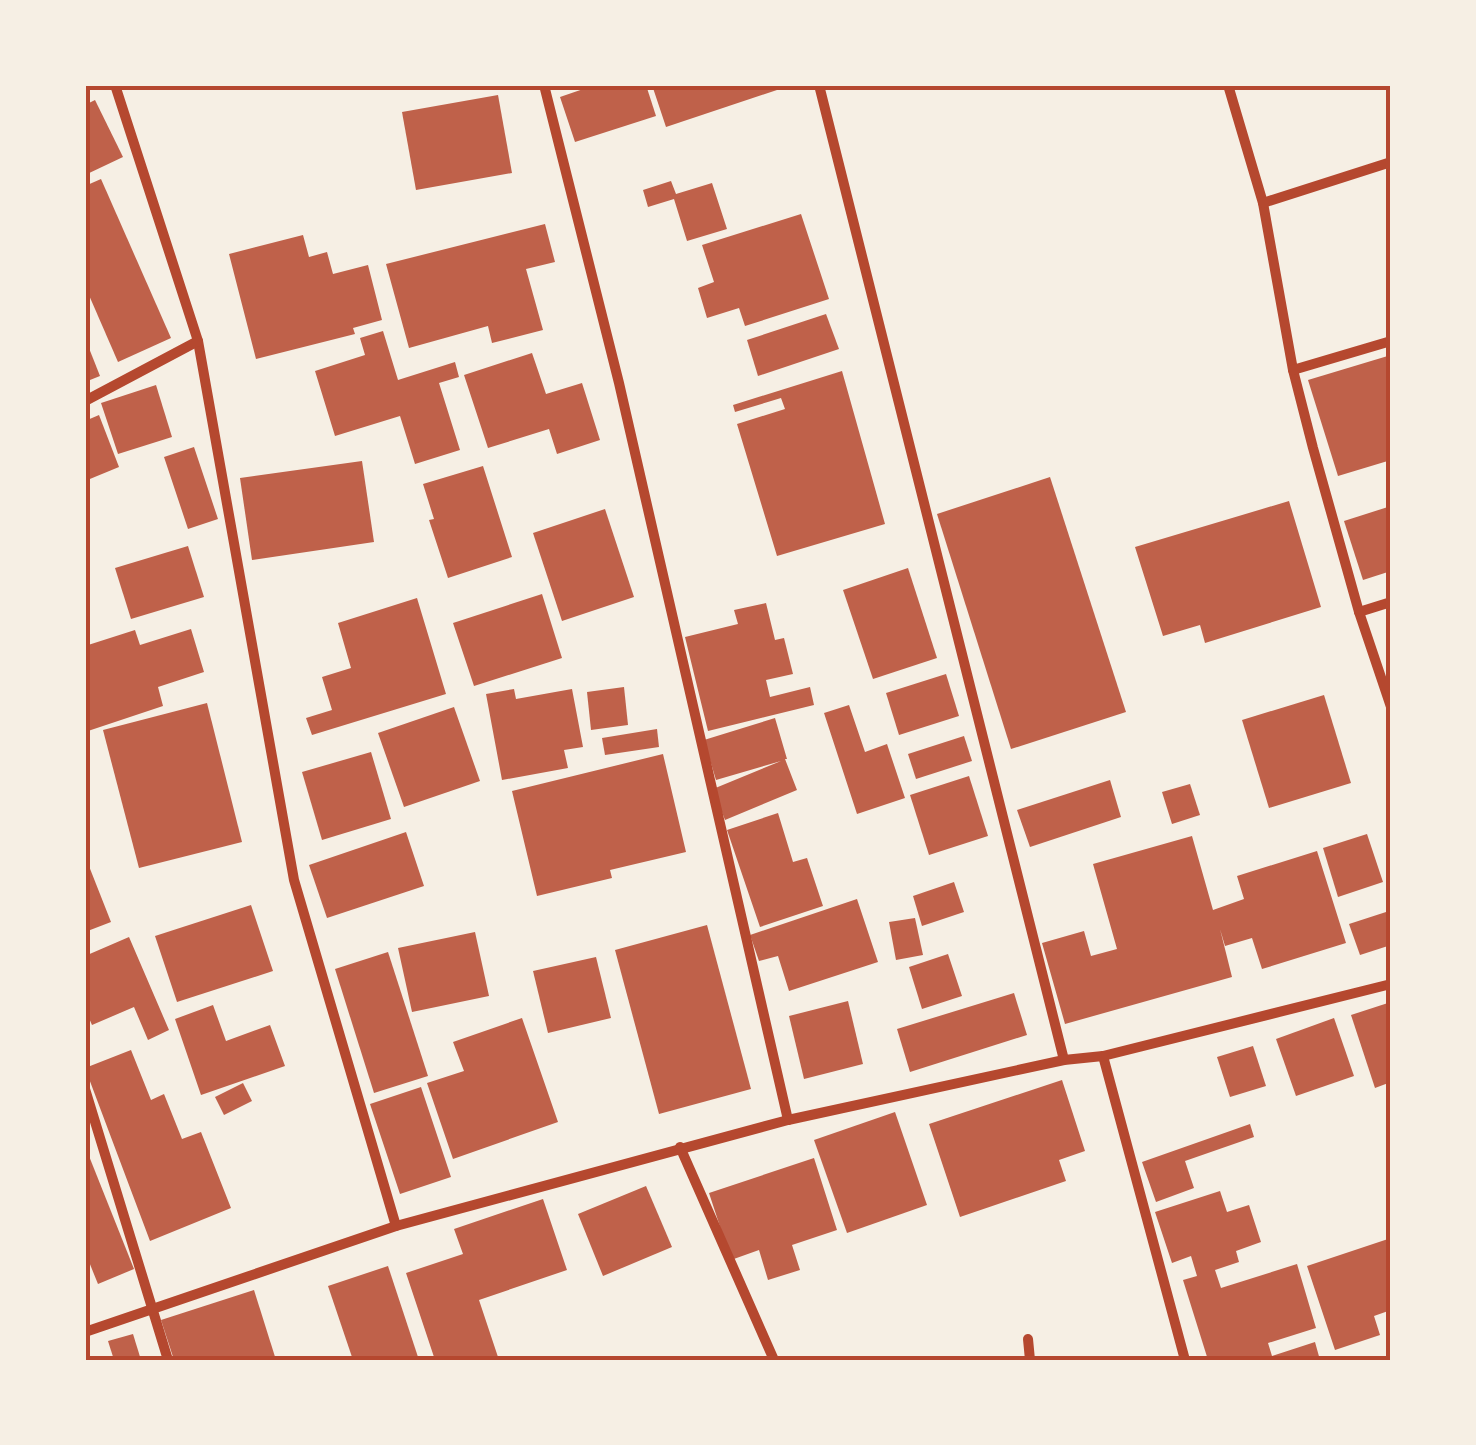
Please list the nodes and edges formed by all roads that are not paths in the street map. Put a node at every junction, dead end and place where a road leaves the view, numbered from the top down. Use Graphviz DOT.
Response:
graph roads {
  1 [pos="115,85"];
  2 [pos="544,85"];
  3 [pos="819,85"];
  4 [pos="1228,85"];
  5 [pos="1391,162"];
  6 [pos="1263,203"];
  7 [pos="198,341"];
  8 [pos="1391,341"];
  9 [pos="1293,370"];
  10 [pos="85,402"];
  11 [pos="1391,602"];
  12 [pos="1359,612"];
  13 [pos="1391,708"];
  14 [pos="1391,984"];
  15 [pos="1102,1056"];
  16 [pos="1064,1060"];
  17 [pos="85,1089"];
  18 [pos="788,1120"];
  19 [pos="680,1147"];
  20 [pos="396,1226"];
  21 [pos="153,1312"];
  22 [pos="85,1332"];
  23 [pos="1028,1339"];
  24 [pos="168,1360"];
  25 [pos="774,1360"];
  26 [pos="1030,1360"];
  27 [pos="1185,1360"];
  1 -- 7 [label="street"];
  2 -- 18 [label="street"];
  3 -- 16 [label="street"];
  4 -- 6 [label="street"];
  5 -- 6 [label="street"];
  6 -- 9 [label="street"];
  7 -- 10 [label="street"];
  7 -- 20 [label="street"];
  8 -- 9 [label="street"];
  9 -- 12 [label="street"];
  11 -- 12 [label="street"];
  12 -- 13 [label="street"];
  14 -- 15 [label="street"];
  15 -- 16 [label="street"];
  15 -- 27 [label="street"];
  16 -- 18 [label="street"];
  17 -- 21 [label="street"];
  18 -- 19 [label="street"];
  19 -- 20 [label="street"];
  19 -- 25 [label="street"];
  20 -- 21 [label="street"];
  21 -- 22 [label="street"];
  21 -- 24 [label="street"];
  23 -- 26 [label="street"];
}
